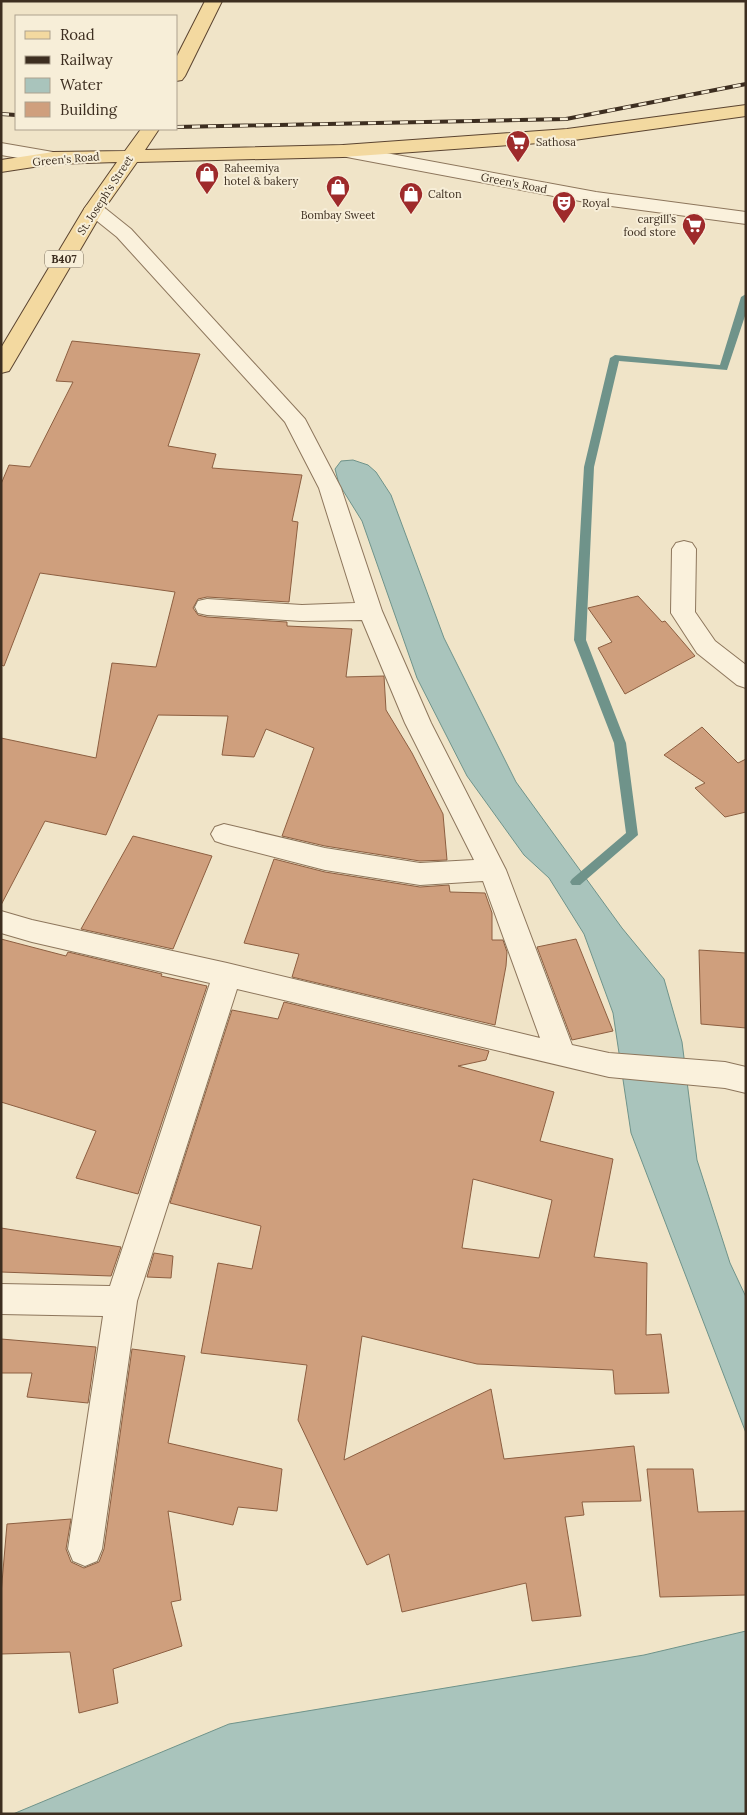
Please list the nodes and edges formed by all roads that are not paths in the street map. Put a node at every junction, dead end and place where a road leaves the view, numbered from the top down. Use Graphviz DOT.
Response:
graph roads {
  1 [pos="214,1"];
  2 [pos="178,72"];
  3 [pos="746,110"];
  4 [pos="149,130"];
  5 [pos="1,149"];
  6 [pos="343,151"];
  7 [pos="131,155"];
  8 [pos="53,158"];
  9 [pos="1,166"];
  10 [pos="94,209"];
  11 [pos="746,218"];
  12 [pos="1,366"];
  13 [pos="684,549"];
  14 [pos="207,607"];
  15 [pos="370,611"];
  16 [pos="746,679"];
  17 [pos="224,834"];
  18 [pos="492,870"];
  19 [pos="1,922"];
  20 [pos="227,975"];
  21 [pos="561,1056"];
  22 [pos="735,1077"];
  23 [pos="1,1299"];
  24 [pos="121,1301"];
  25 [pos="86,1550"];
  1 -- 2 [label="main road"];
  3 -- 6 [label="main road, Green's Road"];
  4 -- 7 [label="main road, St. Joseph's Street / B407"];
  5 -- 8 [label="street"];
  6 -- 7 [label="main road, Green's Road"];
  6 -- 11 [label="street, Green's Road"];
  7 -- 8 [label="main road, Green's Road"];
  7 -- 10 [label="main road, St. Joseph's Street / B407"];
  8 -- 9 [label="main road, Green's Road"];
  10 -- 12 [label="main road, St. Joseph's Street / B407"];
  10 -- 15 [label="street"];
  13 -- 16 [label="street"];
  14 -- 15 [label="street"];
  15 -- 18 [label="street"];
  17 -- 18 [label="street"];
  18 -- 21 [label="street"];
  19 -- 20 [label="street"];
  20 -- 21 [label="street"];
  20 -- 24 [label="street"];
  21 -- 22 [label="street"];
  23 -- 24 [label="street"];
  24 -- 25 [label="street"];
}
